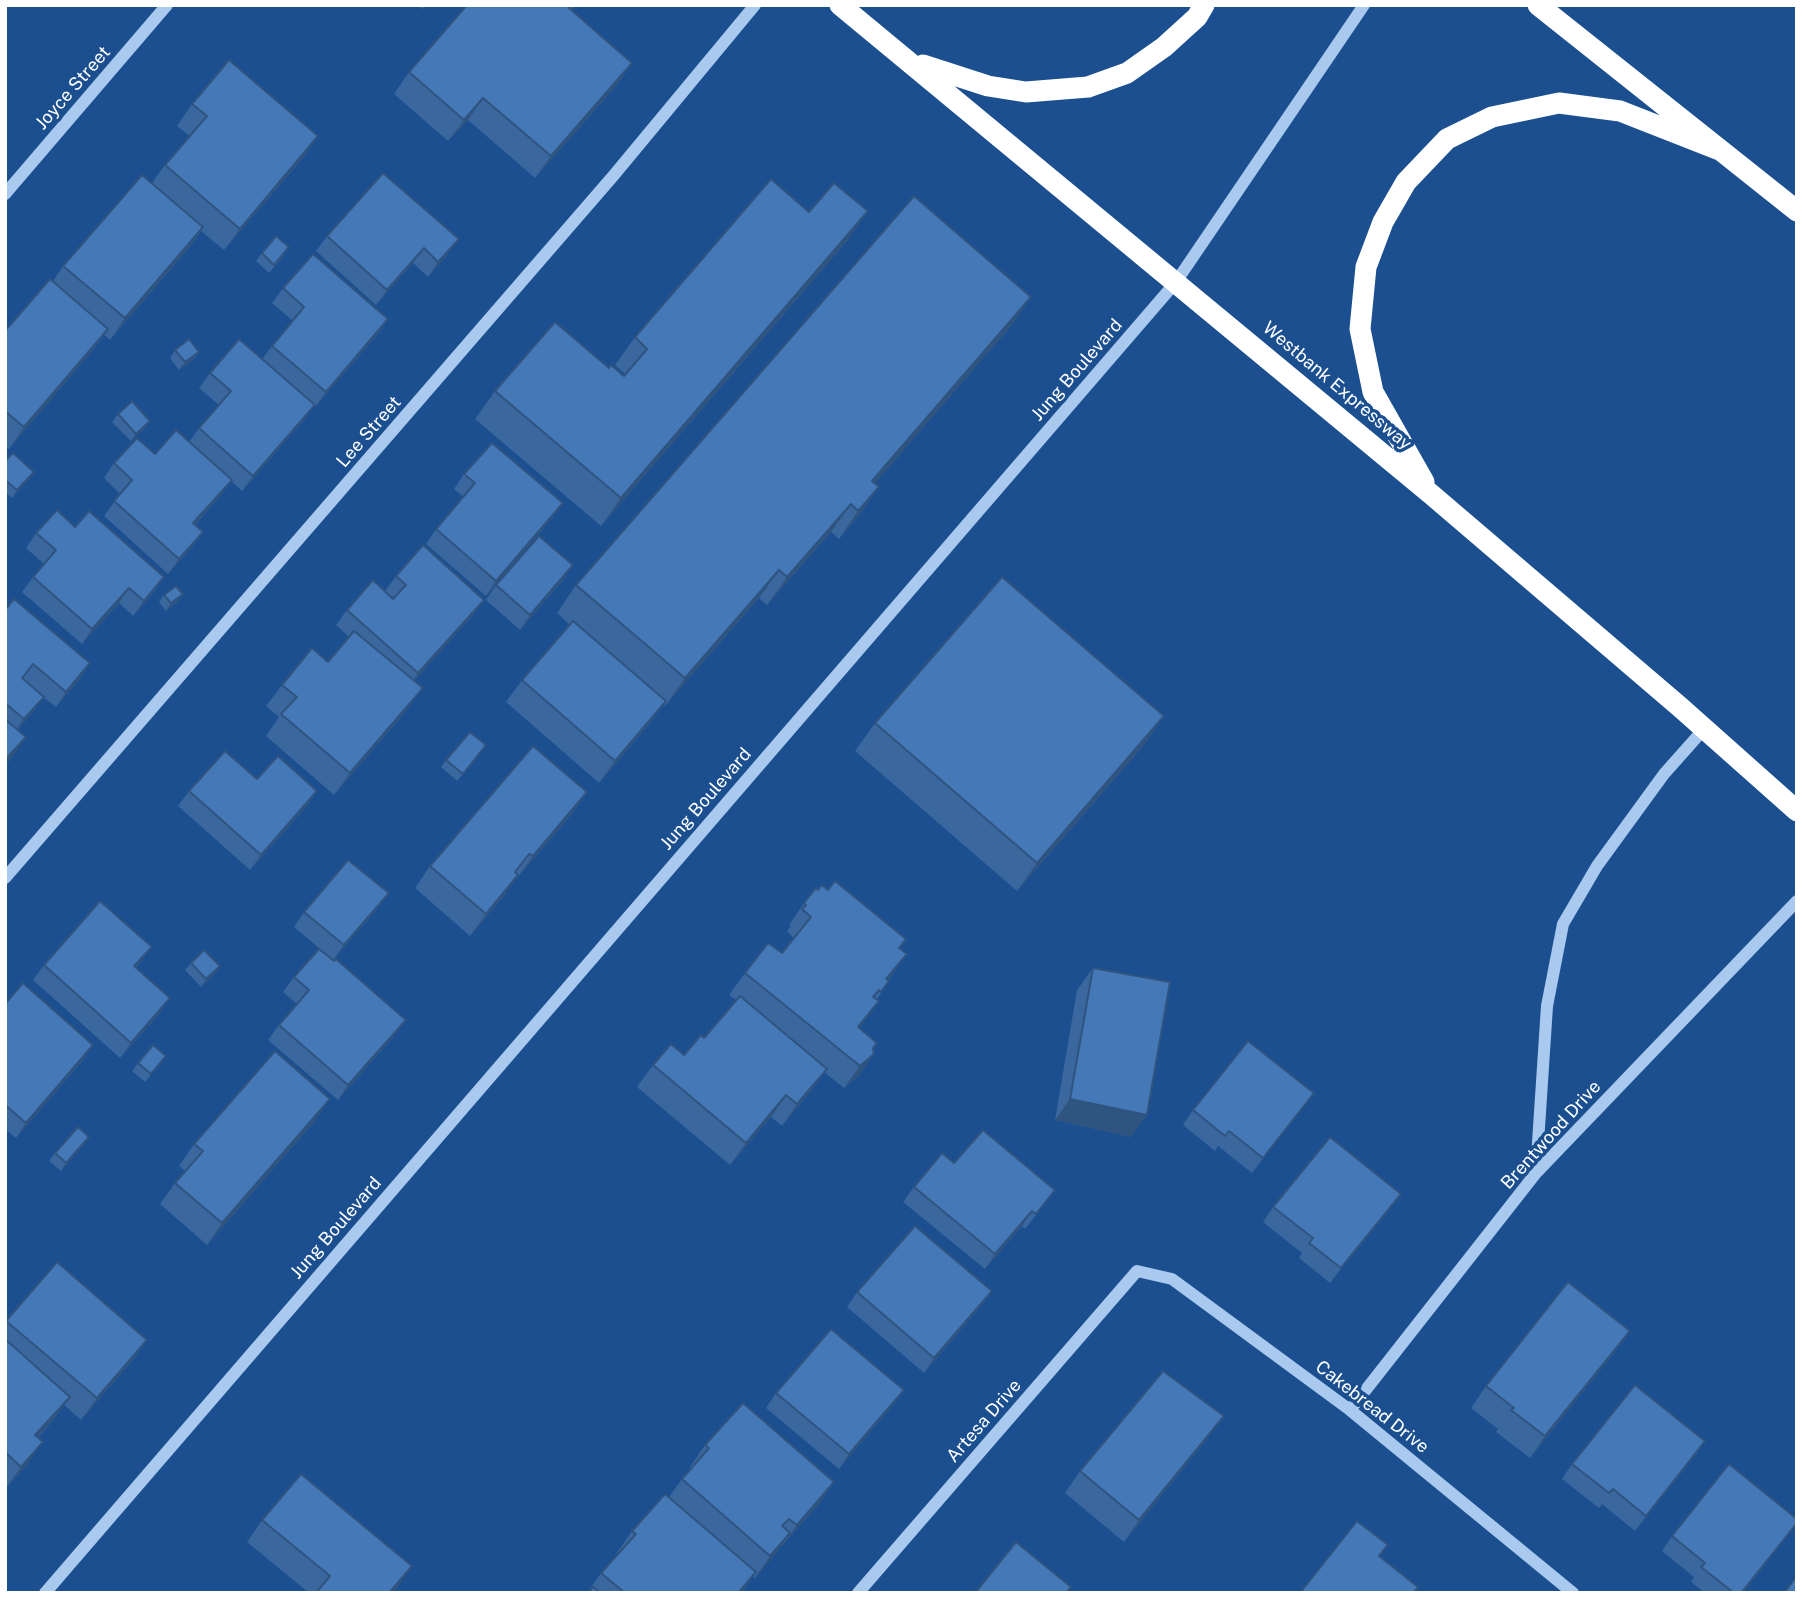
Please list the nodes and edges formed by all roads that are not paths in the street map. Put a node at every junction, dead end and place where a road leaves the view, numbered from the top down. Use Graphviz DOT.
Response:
graph roads {
  1 [pos="167,5"];
  2 [pos="755,5"];
  3 [pos="840,5"];
  4 [pos="1204,5"];
  5 [pos="1364,5"];
  6 [pos="1538,5"];
  7 [pos="911,61"];
  8 [pos="1721,151"];
  9 [pos="5,194"];
  10 [pos="1797,211"];
  11 [pos="1176,282"];
  12 [pos="1432,495"];
  13 [pos="1704,729"];
  14 [pos="1797,811"];
  15 [pos="5,878"];
  16 [pos="1797,901"];
  17 [pos="1536,1173"];
  18 [pos="1137,1271"];
  19 [pos="1350,1410"];
  20 [pos="45,1593"];
  21 [pos="858,1593"];
  22 [pos="1573,1593"];
  1 -- 9 [label="street, Joyce Street"];
  2 -- 15 [label="street, Lee Street"];
  3 -- 7 [label="highway, Westbank Expressway"];
  4 -- 7 [label="highway"];
  5 -- 11 [label="street, Jung Boulevard"];
  6 -- 8 [label="highway"];
  7 -- 11 [label="highway, Westbank Expressway"];
  8 -- 10 [label="highway"];
  8 -- 12 [label="highway"];
  11 -- 12 [label="highway, Westbank Expressway"];
  11 -- 20 [label="street, Jung Boulevard"];
  12 -- 13 [label="highway, Westbank Expressway"];
  13 -- 14 [label="highway, Westbank Expressway"];
  13 -- 17 [label="street"];
  16 -- 17 [label="street, Brentwood Drive"];
  17 -- 19 [label="street, Brentwood Drive"];
  18 -- 19 [label="street, Cakebread Drive"];
  18 -- 21 [label="street, Artesa Drive"];
  19 -- 22 [label="street, Cakebread Drive"];
}
